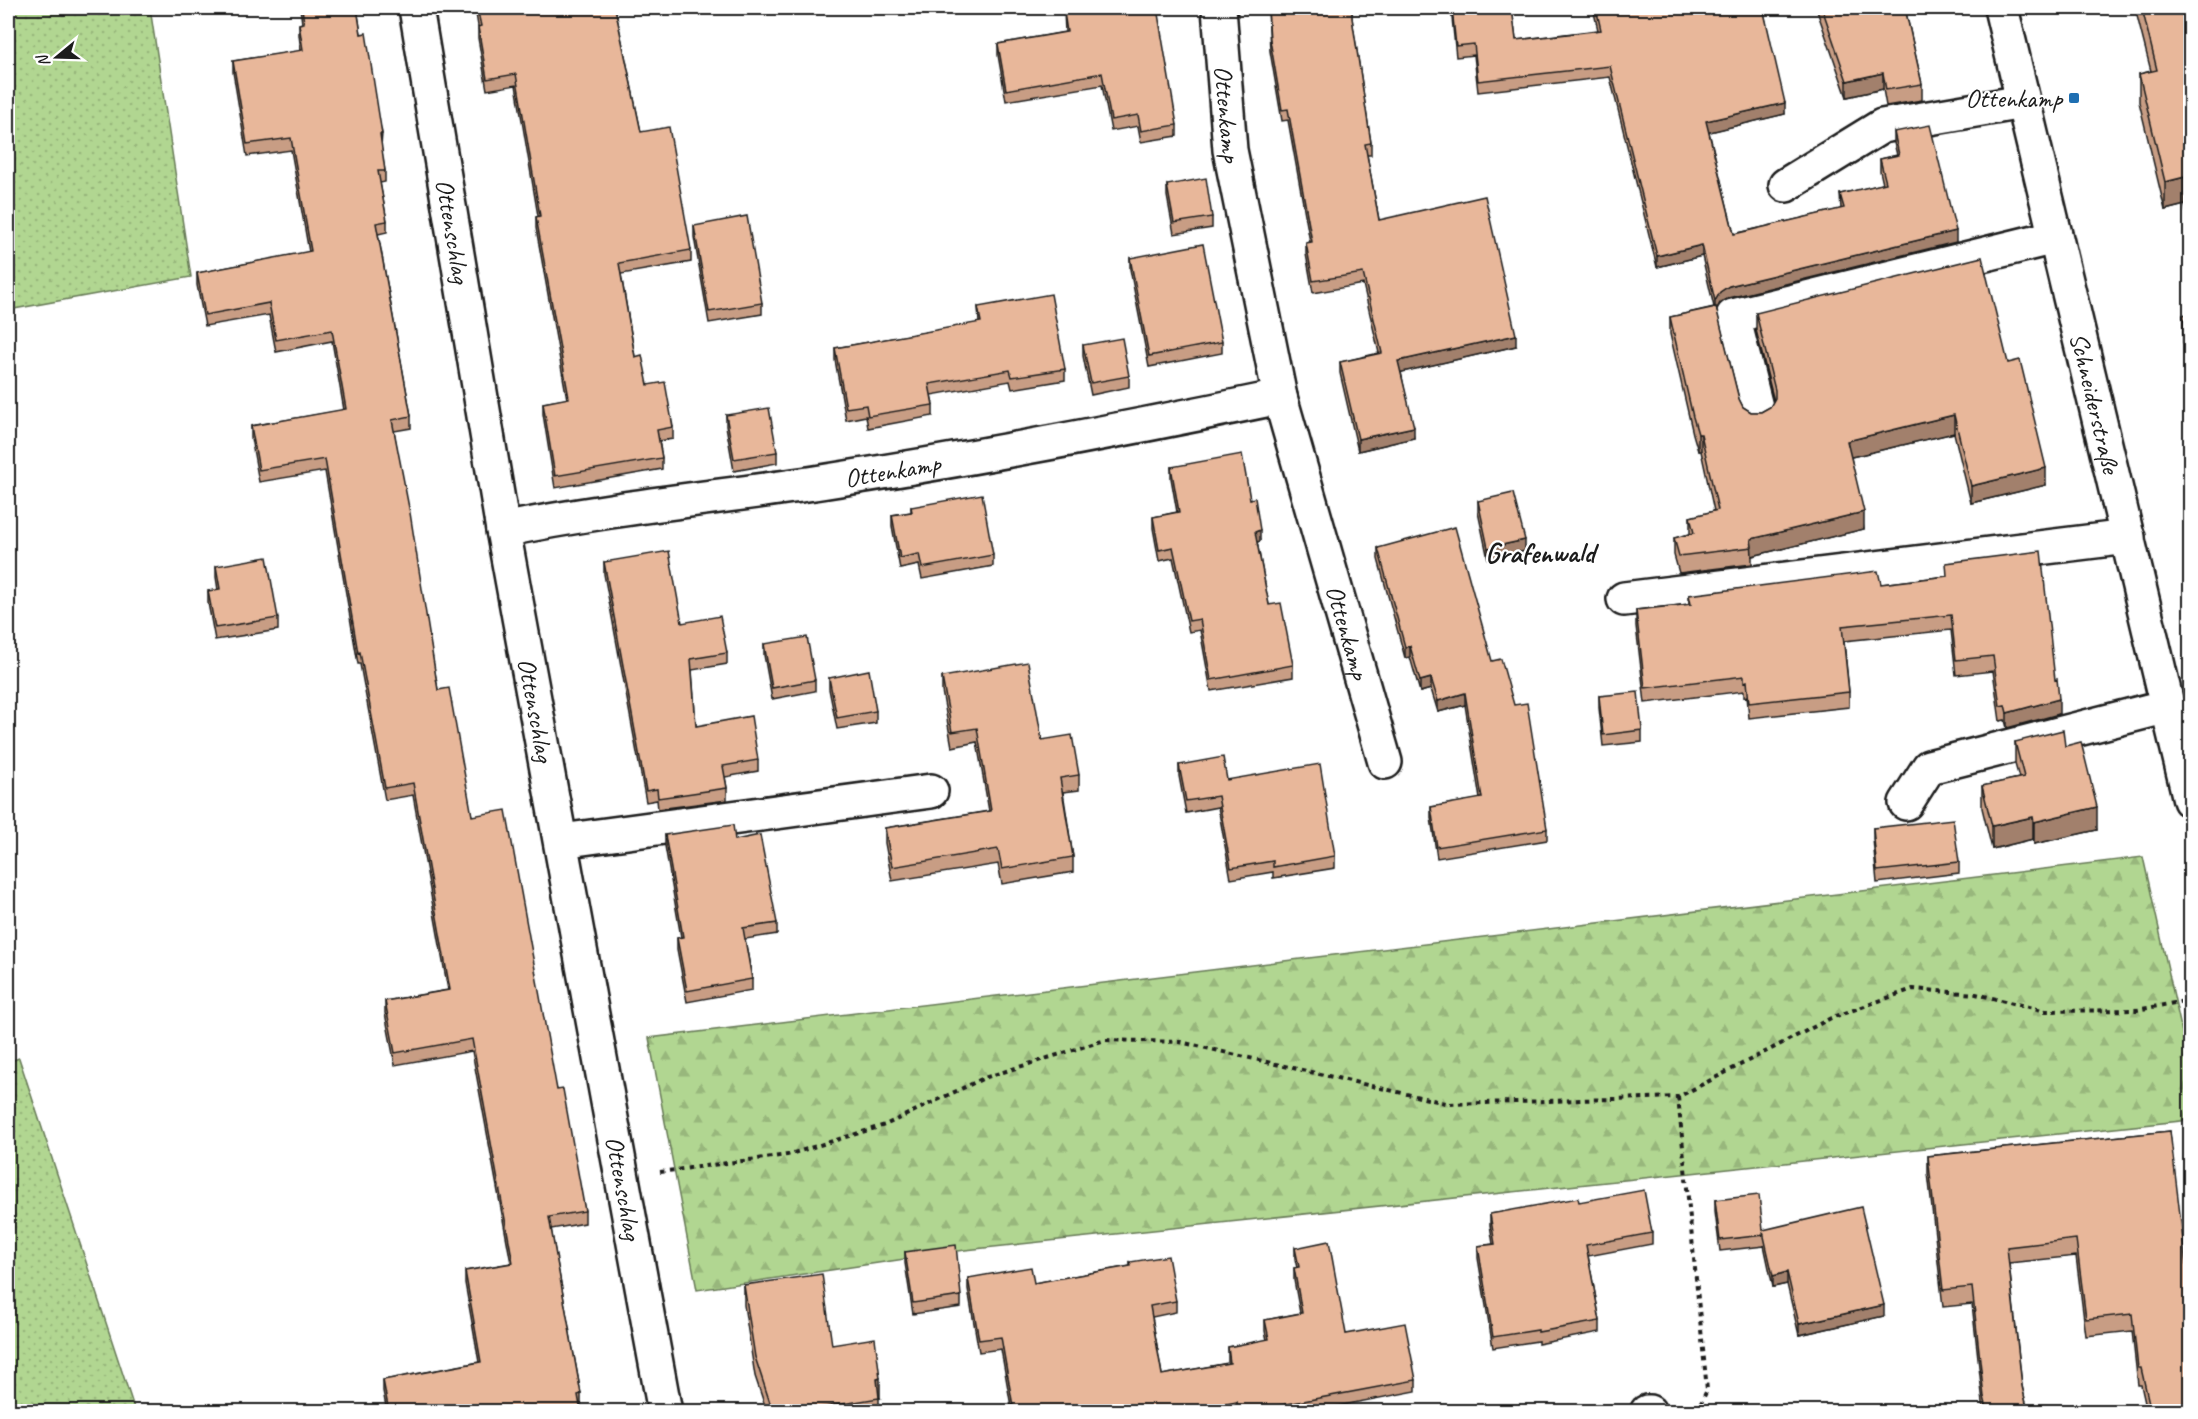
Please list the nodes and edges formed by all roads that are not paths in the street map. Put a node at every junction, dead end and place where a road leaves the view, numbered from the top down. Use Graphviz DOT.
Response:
graph roads {
  1 [pos="416,8"];
  2 [pos="1219,8"];
  3 [pos="2001,8"];
  4 [pos="2023,102"];
  5 [pos="1786,185"];
  6 [pos="2055,237"];
  7 [pos="1280,397"];
  8 [pos="1757,411"];
  9 [pos="503,530"];
  10 [pos="2128,537"];
  11 [pos="1624,599"];
  12 [pos="2168,706"];
  13 [pos="1385,762"];
  14 [pos="931,791"];
  15 [pos="2190,797"];
  16 [pos="1906,803"];
  17 [pos="561,841"];
  18 [pos="665,1412"];
  1 -- 9 [label="street, Ottenschlag"];
  2 -- 7 [label="street, Ottenkamp"];
  3 -- 4 [label="street, Schneiderstraße"];
  4 -- 5 [label="street"];
  4 -- 6 [label="street, Schneiderstraße"];
  6 -- 8 [label="street"];
  6 -- 10 [label="street, Schneiderstraße"];
  7 -- 9 [label="street, Ottenkamp"];
  7 -- 13 [label="street, Ottenkamp"];
  9 -- 17 [label="street, Ottenschlag"];
  10 -- 11 [label="street"];
  10 -- 12 [label="street, Schneiderstraße"];
  12 -- 15 [label="street, Schneiderstraße"];
  12 -- 16 [label="street"];
  14 -- 17 [label="street"];
  17 -- 18 [label="street, Ottenschlag"];
}
